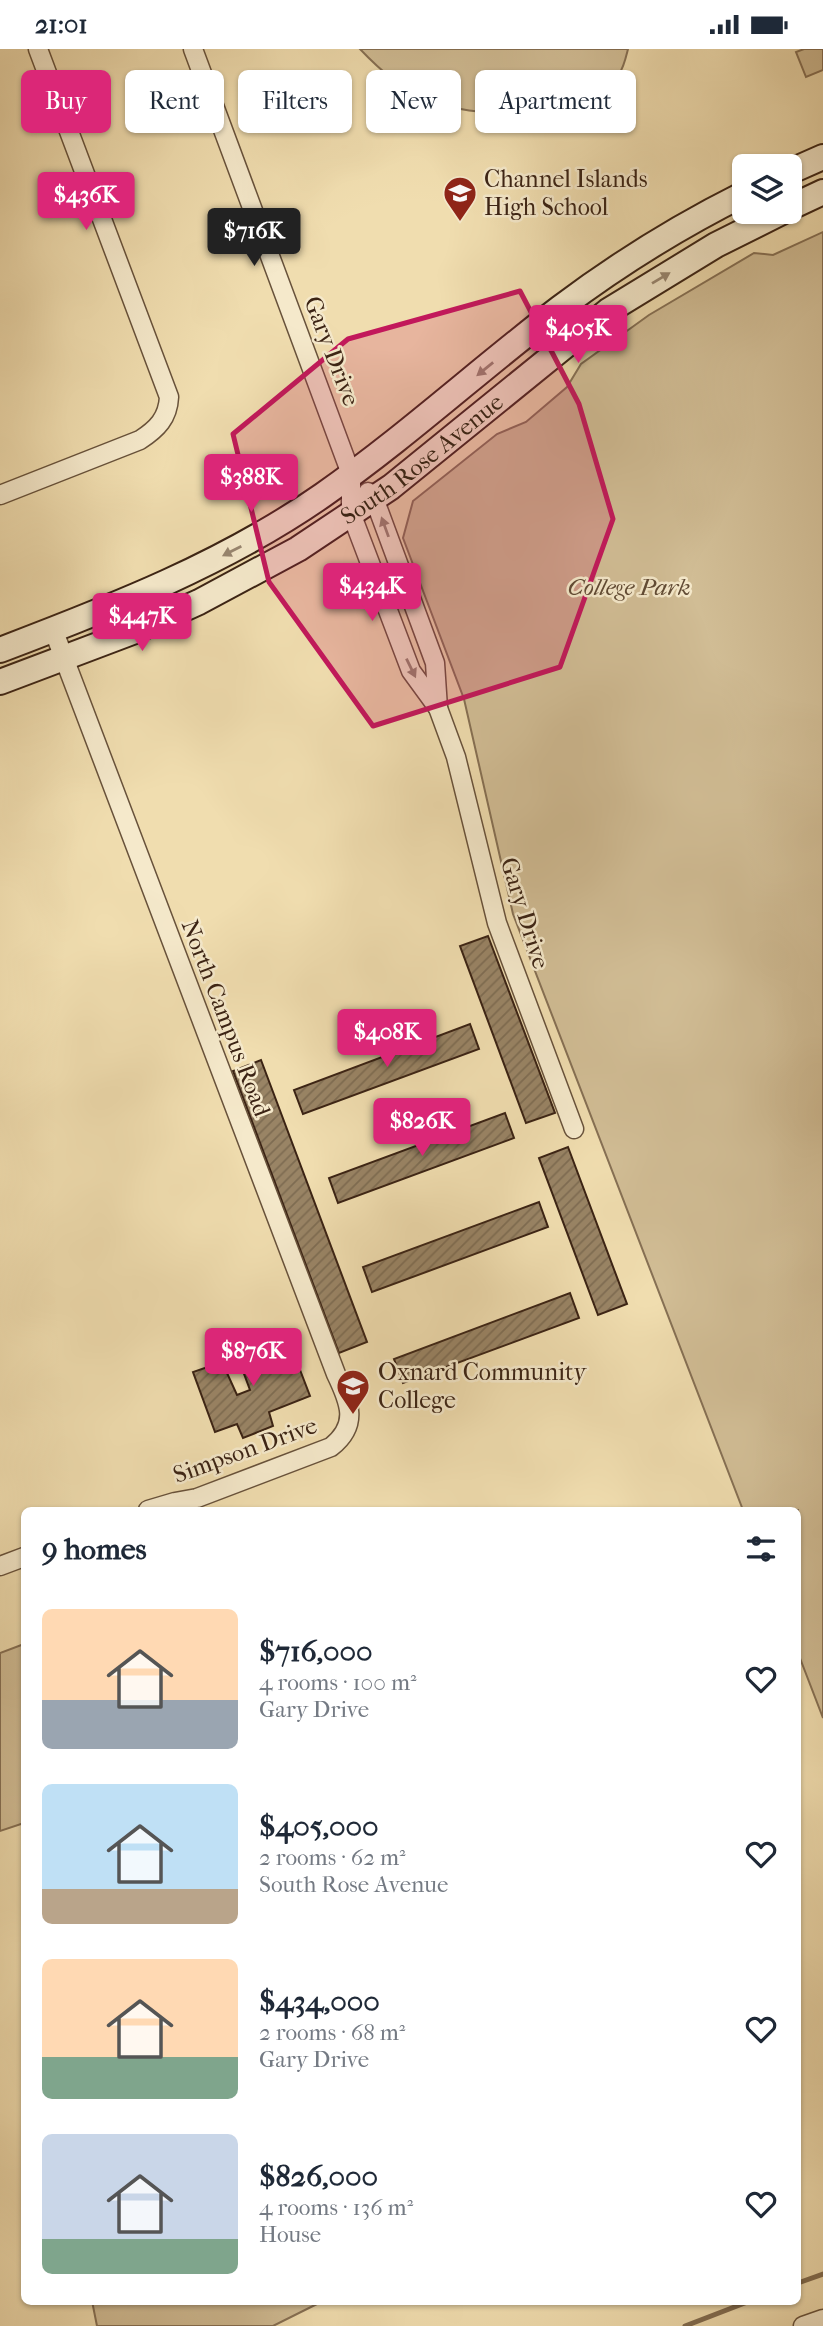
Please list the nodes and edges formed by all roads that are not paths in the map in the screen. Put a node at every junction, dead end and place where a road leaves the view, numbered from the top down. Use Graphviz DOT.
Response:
graph roads {
  1 [pos="38,49"];
  2 [pos="193,49"];
  3 [pos="823,157"];
  4 [pos="802,166"];
  5 [pos="823,192"];
  6 [pos="732,201"];
  7 [pos="802,202"];
  8 [pos="758,224"];
  9 [pos="351,474"];
  10 [pos="0,495"];
  11 [pos="374,498"];
  12 [pos="351,513"];
  13 [pos="53,629"];
  14 [pos="0,650"];
  15 [pos="64,658"];
  16 [pos="0,682"];
  17 [pos="438,708"];
  18 [pos="574,1129"];
  19 [pos="349,1425"];
  20 [pos="158,1507"];
  21 [pos="21,1558"];
  22 [pos="0,1566"];
  23 [pos="823,2319"];
  24 [pos="803,2326"];
  1 -- 10 [label="street"];
  2 -- 9 [label="street, Gary Drive"];
  3 -- 4 [label="main road"];
  5 -- 7 [label="main road"];
  6 -- 9 [label="main road, South Rose Avenue, one-way"];
  11 -- 8 [label="main road, South Rose Avenue, one-way"];
  9 -- 11 [label="street, Gary Drive"];
  9 -- 12 [label="street, Gary Drive"];
  9 -- 13 [label="main road, South Rose Avenue, one-way"];
  11 -- 12 [label="main road, South Rose Avenue"];
  17 -- 11 [label="street, Gary Drive, one-way"];
  12 -- 15 [label="main road, South Rose Avenue"];
  12 -- 17 [label="street, Gary Drive, one-way"];
  13 -- 14 [label="main road, South Rose Avenue"];
  13 -- 15 [label="street, North Campus Road"];
  15 -- 16 [label="main road, South Rose Avenue"];
  15 -- 19 [label="street, North Campus Road"];
  17 -- 18 [label="street, Gary Drive"];
  19 -- 20 [label="street, Simpson Drive"];
  21 -- 22 [label="street"];
  23 -- 24 [label="street"];
}
